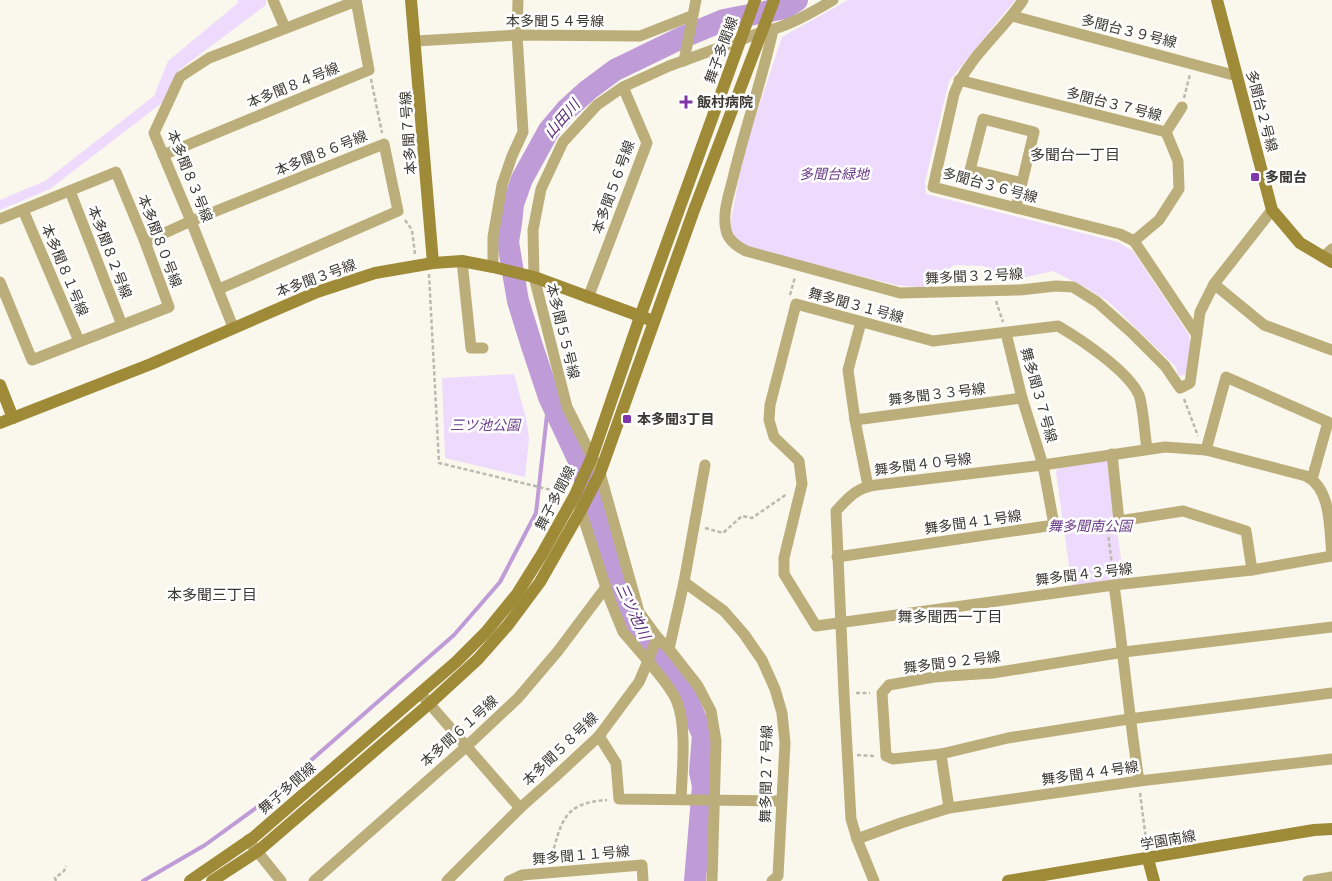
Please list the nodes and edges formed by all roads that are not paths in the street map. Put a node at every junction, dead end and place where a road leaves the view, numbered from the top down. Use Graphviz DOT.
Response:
graph roads {
  1 [pos="273,0"];
  2 [pos="411,0"];
  3 [pos="518,0"];
  4 [pos="696,0"];
  5 [pos="755,0"];
  6 [pos="774,0"];
  7 [pos="818,0"];
  8 [pos="833,0"];
  9 [pos="1023,0"];
  10 [pos="1217,0"];
  11 [pos="356,1"];
  12 [pos="807,15"];
  13 [pos="691,16"];
  14 [pos="1012,16"];
  15 [pos="285,28"];
  16 [pos="767,31"];
  17 [pos="517,34"];
  18 [pos="742,39"];
  19 [pos="416,41"];
  20 [pos="684,61"];
  21 [pos="1237,76"];
  22 [pos="959,80"];
  23 [pos="623,87"];
  24 [pos="1182,107"];
  25 [pos="1166,132"];
  26 [pos="163,155"];
  27 [pos="1022,183"];
  28 [pos="70,191"];
  29 [pos="1016,208"];
  30 [pos="23,210"];
  31 [pos="1272,210"];
  32 [pos="0,219"];
  33 [pos="191,221"];
  34 [pos="1134,241"];
  35 [pos="145,242"];
  36 [pos="1329,256"];
  37 [pos="462,261"];
  38 [pos="433,263"];
  39 [pos="493,267"];
  40 [pos="534,277"];
  41 [pos="0,282"];
  42 [pos="1214,284"];
  43 [pos="219,289"];
  44 [pos="588,298"];
  45 [pos="640,317"];
  46 [pos="655,322"];
  47 [pos="861,322"];
  48 [pos="122,325"];
  49 [pos="233,327"];
  50 [pos="1006,332"];
  51 [pos="1197,335"];
  52 [pos="79,341"];
  53 [pos="472,348"];
  54 [pos="1332,350"];
  55 [pos="0,386"];
  56 [pos="1022,398"];
  57 [pos="13,418"];
  58 [pos="855,420"];
  59 [pos="0,423"];
  60 [pos="1147,449"];
  61 [pos="1206,450"];
  62 [pos="1112,454"];
  63 [pos="592,458"];
  64 [pos="1043,465"];
  65 [pos="705,466"];
  66 [pos="600,473"];
  67 [pos="1312,479"];
  68 [pos="868,486"];
  69 [pos="575,495"];
  70 [pos="581,510"];
  71 [pos="1332,555"];
  72 [pos="837,557"];
  73 [pos="1252,570"];
  74 [pos="684,582"];
  75 [pos="1114,585"];
  76 [pos="606,587"];
  77 [pos="840,622"];
  78 [pos="1332,627"];
  79 [pos="656,637"];
  80 [pos="669,649"];
  81 [pos="1124,652"];
  82 [pos="648,661"];
  83 [pos="1332,693"];
  84 [pos="420,694"];
  85 [pos="429,704"];
  86 [pos="1129,719"];
  87 [pos="599,736"];
  88 [pos="467,746"];
  89 [pos="941,754"];
  90 [pos="1332,759"];
  91 [pos="1139,781"];
  92 [pos="681,799"];
  93 [pos="714,800"];
  94 [pos="781,801"];
  95 [pos="520,808"];
  96 [pos="950,808"];
  97 [pos="1332,830"];
  98 [pos="857,839"];
  99 [pos="248,840"];
  100 [pos="258,851"];
  101 [pos="1148,859"];
  102 [pos="547,877"];
  103 [pos="1332,878"];
  104 [pos="190,881"];
  105 [pos="212,881"];
  106 [pos="282,881"];
  107 [pos="314,881"];
  108 [pos="447,881"];
  109 [pos="508,881"];
  110 [pos="643,881"];
  111 [pos="712,881"];
  112 [pos="772,881"];
  113 [pos="874,881"];
  114 [pos="1008,881"];
  115 [pos="1154,881"];
  116 [pos="1308,881"];
  1 -- 15 [label="street"];
  2 -- 19 [label="street, 本多聞７号線"];
  3 -- 17 [label="street"];
  4 -- 13 [label="street"];
  5 -- 18 [label="street, 舞子多聞線"];
  6 -- 16 [label="street, 舞子多聞線"];
  7 -- 12 [label="street"];
  8 -- 12 [label="street, 本多聞５５号線"];
  9 -- 14 [label="street, 多聞台３６号線"];
  10 -- 21 [label="street, 多聞台２号線"];
  11 -- 15 [label="street, 本多聞８３号線"];
  11 -- 26 [label="street, 本多聞８４号線"];
  12 -- 16 [label="street, 本多聞５５号線"];
  13 -- 17 [label="street, 本多聞５４号線"];
  13 -- 20 [label="street"];
  14 -- 21 [label="street, 多聞台３９号線"];
  14 -- 22 [label="street, 多聞台３６号線"];
  15 -- 26 [label="street, 本多聞８３号線"];
  16 -- 18 [label="street, 本多聞５５号線"];
  16 -- 46 [label="street, 舞子多聞線"];
  16 -- 51 [label="street, 舞多聞３２号線"];
  17 -- 19 [label="street, 本多聞５４号線"];
  17 -- 39 [label="street"];
  18 -- 20 [label="street, 本多聞５５号線"];
  18 -- 45 [label="street, 舞子多聞線"];
  19 -- 38 [label="street, 本多聞７号線"];
  20 -- 23 [label="street, 本多聞５５号線"];
  21 -- 31 [label="street, 多聞台２号線"];
  22 -- 25 [label="street, 多聞台３７号線"];
  22 -- 29 [label="street, 多聞台３６号線"];
  23 -- 40 [label="street, 本多聞５５号線"];
  23 -- 44 [label="street, 本多聞５６号線"];
  24 -- 25 [label="street"];
  25 -- 34 [label="street, 多聞台３７号線"];
  26 -- 33 [label="street, 本多聞８３号線"];
  27 -- 27 [label="street"];
  27 -- 29 [label="street"];
  28 -- 30 [label="street, 本多聞８０号線"];
  28 -- 35 [label="street, 本多聞８０号線"];
  28 -- 48 [label="street, 本多聞８２号線"];
  29 -- 34 [label="street, 多聞台３６号線"];
  30 -- 32 [label="street, 本多聞８０号線"];
  30 -- 52 [label="street, 本多聞８１号線"];
  31 -- 36 [label="street, 多聞台２号線"];
  31 -- 42 [label="street"];
  33 -- 35 [label="street, 本多聞８６号線"];
  33 -- 43 [label="street, 本多聞８３号線"];
  33 -- 43 [label="street, 本多聞８６号線"];
  34 -- 51 [label="street"];
  35 -- 48 [label="street, 本多聞８０号線"];
  37 -- 38 [label="street, 本多聞３号線"];
  37 -- 39 [label="street, 本多聞３号線"];
  37 -- 53 [label="street"];
  38 -- 49 [label="street, 本多聞３号線"];
  39 -- 40 [label="street, 本多聞３号線"];
  40 -- 44 [label="street, 本多聞３号線"];
  40 -- 63 [label="street, 本多聞５５号線"];
  41 -- 52 [label="street, 本多聞８０号線"];
  42 -- 51 [label="street"];
  42 -- 54 [label="street"];
  43 -- 49 [label="street, 本多聞８３号線"];
  44 -- 45 [label="street, 本多聞３号線"];
  45 -- 46 [label="street, 本多聞３号線"];
  45 -- 63 [label="street, 舞子多聞線"];
  46 -- 66 [label="street, 舞子多聞線"];
  47 -- 50 [label="street, 舞多聞３１号線"];
  47 -- 58 [label="street"];
  47 -- 77 [label="street, 舞多聞３１号線"];
  48 -- 52 [label="street, 本多聞８０号線"];
  49 -- 57 [label="street, 本多聞３号線"];
  50 -- 56 [label="street, 舞多聞３７号線"];
  50 -- 60 [label="street, 舞多聞３１号線"];
  55 -- 57 [label="street"];
  56 -- 58 [label="street, 舞多聞３３号線"];
  56 -- 64 [label="street, 舞多聞３７号線"];
  57 -- 59 [label="street, 本多聞３号線"];
  58 -- 68 [label="street"];
  60 -- 61 [label="street, 舞多聞４０号線"];
  60 -- 62 [label="street, 舞多聞４０号線"];
  61 -- 67 [label="street, 舞多聞４０号線"];
  61 -- 67 [label="street"];
  62 -- 64 [label="street, 舞多聞４０号線"];
  62 -- 73 [label="street"];
  63 -- 66 [label="street, 本多聞５５号線"];
  63 -- 69 [label="street, 舞子多聞線"];
  64 -- 68 [label="street, 舞多聞４０号線"];
  64 -- 72 [label="street, 舞多聞４１号線"];
  65 -- 74 [label="street"];
  66 -- 70 [label="street, 舞子多聞線"];
  66 -- 79 [label="street, 本多聞５５号線"];
  67 -- 71 [label="street"];
  68 -- 72 [label="street, 舞多聞４０号線"];
  69 -- 70 [label="street"];
  69 -- 84 [label="street, 舞子多聞線"];
  70 -- 76 [label="street"];
  70 -- 85 [label="street, 舞子多聞線"];
  71 -- 73 [label="street, 舞多聞４３号線"];
  72 -- 77 [label="street, 舞多聞４０号線"];
  73 -- 75 [label="street, 舞多聞４３号線"];
  74 -- 80 [label="street"];
  74 -- 94 [label="street, 舞多聞２７号線"];
  75 -- 77 [label="street, 舞多聞４３号線"];
  75 -- 81 [label="street"];
  76 -- 82 [label="street"];
  76 -- 88 [label="street, 本多聞６１号線"];
  77 -- 98 [label="street, 舞多聞４０号線"];
  78 -- 81 [label="street, 舞多聞９２号線"];
  79 -- 80 [label="street, 本多聞５５号線"];
  79 -- 82 [label="street"];
  80 -- 93 [label="street"];
  81 -- 86 [label="street"];
  81 -- 89 [label="street, 舞多聞９２号線"];
  82 -- 87 [label="street, 本多聞５８号線"];
  82 -- 92 [label="street"];
  83 -- 86 [label="street"];
  84 -- 85 [label="street"];
  84 -- 99 [label="street, 舞子多聞線"];
  85 -- 88 [label="street"];
  85 -- 100 [label="street, 舞子多聞線"];
  86 -- 89 [label="street"];
  86 -- 91 [label="street"];
  87 -- 92 [label="street"];
  87 -- 95 [label="street, 本多聞５８号線"];
  88 -- 95 [label="street"];
  88 -- 107 [label="street, 本多聞６１号線"];
  89 -- 96 [label="street"];
  90 -- 91 [label="street, 舞多聞４４号線"];
  91 -- 96 [label="street, 舞多聞４４号線"];
  92 -- 93 [label="street"];
  93 -- 94 [label="street"];
  93 -- 111 [label="street"];
  94 -- 112 [label="street, 舞多聞２７号線"];
  95 -- 108 [label="street, 本多聞５８号線"];
  96 -- 98 [label="street, 舞多聞４４号線"];
  97 -- 101 [label="street, 学園南線"];
  98 -- 113 [label="street, 舞多聞４０号線"];
  99 -- 100 [label="street"];
  99 -- 104 [label="street, 舞子多聞線"];
  100 -- 105 [label="street, 舞子多聞線"];
  100 -- 106 [label="street"];
  101 -- 114 [label="street, 学園南線"];
  101 -- 115 [label="street"];
  102 -- 109 [label="street, 舞多聞１１号線"];
  102 -- 110 [label="street, 舞多聞１１号線"];
  103 -- 116 [label="street"];
}
